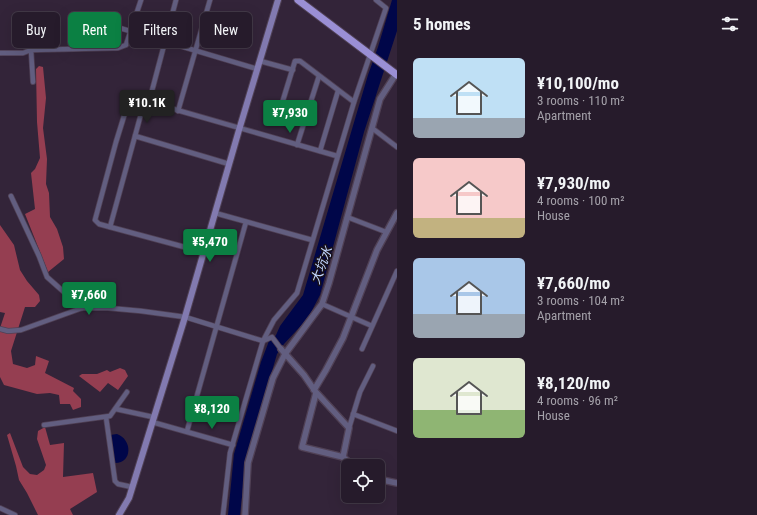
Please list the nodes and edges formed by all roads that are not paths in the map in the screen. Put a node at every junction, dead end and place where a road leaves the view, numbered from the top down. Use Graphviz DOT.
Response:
graph roads {
  1 [pos="141,0"];
  2 [pos="176,0"];
  3 [pos="210,0"];
  4 [pos="278,0"];
  5 [pos="298,0"];
  6 [pos="376,0"];
  7 [pos="137,12"];
  8 [pos="173,12"];
  9 [pos="129,37"];
  10 [pos="163,48"];
  11 [pos="185,48"];
  12 [pos="31,50"];
  13 [pos="195,51"];
  14 [pos="0,53"];
  15 [pos="371,55"];
  16 [pos="260,61"];
  17 [pos="257,70"];
  18 [pos="292,70"];
  19 [pos="395,72"];
  20 [pos="319,76"];
  21 [pos="33,82"];
  22 [pos="338,91"];
  23 [pos="146,102"];
  24 [pos="354,102"];
  25 [pos="178,110"];
  26 [pos="276,123"];
  27 [pos="239,128"];
  28 [pos="372,128"];
  29 [pos="135,136"];
  30 [pos="297,145"];
  31 [pos="397,148"];
  32 [pos="320,152"];
  33 [pos="337,156"];
  34 [pos="229,164"];
  35 [pos="11,196"];
  36 [pos="215,213"];
  37 [pos="397,213"];
  38 [pos="347,216"];
  39 [pos="246,222"];
  40 [pos="110,227"];
  41 [pos="386,232"];
  42 [pos="312,240"];
  43 [pos="203,252"];
  44 [pos="397,271"];
  45 [pos="322,304"];
  46 [pos="82,308"];
  47 [pos="185,317"];
  48 [pos="351,317"];
  49 [pos="372,326"];
  50 [pos="216,327"];
  51 [pos="0,329"];
  52 [pos="263,341"];
  53 [pos="282,349"];
  54 [pos="362,349"];
  55 [pos="285,354"];
  56 [pos="373,366"];
  57 [pos="315,391"];
  58 [pos="127,392"];
  59 [pos="116,409"];
  60 [pos="353,414"];
  61 [pos="106,417"];
  62 [pos="153,419"];
  63 [pos="44,425"];
  64 [pos="349,428"];
  65 [pos="187,431"];
  66 [pos="397,431"];
  67 [pos="233,445"];
  68 [pos="343,457"];
  69 [pos="385,480"];
  70 [pos="397,483"];
  71 [pos="132,487"];
  72 [pos="0,508"];
  73 [pos="15,515"];
  74 [pos="119,515"];
  75 [pos="223,515"];
  76 [pos="245,515"];
  1 -- 7 [label="street"];
  2 -- 8 [label="street"];
  3 -- 13 [label="street"];
  4 -- 16 [label="main road"];
  5 -- 15 [label="main road"];
  6 -- 15 [label="street"];
  9 -- 12 [label="street"];
  10 -- 23 [label="street"];
  11 -- 13 [label="street"];
  12 -- 14 [label="street"];
  12 -- 21 [label="street"];
  13 -- 17 [label="street"];
  13 -- 25 [label="street"];
  15 -- 19 [label="main road"];
  15 -- 24 [label="street"];
  16 -- 17 [label="main road"];
  16 -- 18 [label="street"];
  17 -- 27 [label="main road"];
  18 -- 20 [label="street"];
  18 -- 26 [label="street"];
  19 -- 28 [label="street"];
  20 -- 22 [label="street"];
  20 -- 30 [label="street"];
  22 -- 24 [label="street"];
  22 -- 32 [label="street"];
  23 -- 25 [label="street"];
  23 -- 29 [label="street"];
  23 -- 40 [label="street"];
  24 -- 33 [label="street"];
  25 -- 27 [label="street"];
  27 -- 30 [label="street"];
  27 -- 34 [label="main road"];
  28 -- 31 [label="street"];
  28 -- 38 [label="street"];
  29 -- 34 [label="street"];
  29 -- 40 [label="street"];
  30 -- 32 [label="street"];
  32 -- 33 [label="street"];
  33 -- 42 [label="street"];
  34 -- 36 [label="main road"];
  35 -- 46 [label="street"];
  36 -- 39 [label="street"];
  36 -- 43 [label="main road"];
  37 -- 41 [label="street"];
  38 -- 41 [label="street"];
  38 -- 45 [label="street"];
  39 -- 42 [label="street"];
  39 -- 50 [label="street"];
  40 -- 43 [label="street"];
  41 -- 48 [label="street"];
  42 -- 52 [label="street"];
  43 -- 47 [label="main road"];
  44 -- 49 [label="street"];
  45 -- 48 [label="street"];
  45 -- 55 [label="street"];
  46 -- 47 [label="street"];
  46 -- 51 [label="street"];
  47 -- 50 [label="street"];
  47 -- 62 [label="main road"];
  48 -- 49 [label="street"];
  48 -- 57 [label="street"];
  49 -- 54 [label="street"];
  50 -- 52 [label="street"];
  50 -- 65 [label="street"];
  52 -- 53 [label="street"];
  52 -- 67 [label="street"];
  53 -- 55 [label="street"];
  55 -- 57 [label="street"];
  55 -- 76 [label="street"];
  56 -- 60 [label="street"];
  57 -- 64 [label="street"];
  57 -- 68 [label="street"];
  58 -- 59 [label="street"];
  59 -- 61 [label="street"];
  59 -- 62 [label="street"];
  60 -- 64 [label="street"];
  60 -- 66 [label="street"];
  61 -- 63 [label="street"];
  61 -- 71 [label="street"];
  62 -- 65 [label="street"];
  62 -- 71 [label="main road"];
  64 -- 68 [label="street"];
  65 -- 67 [label="street"];
  67 -- 75 [label="street"];
  69 -- 70 [label="street"];
  71 -- 74 [label="main road"];
  72 -- 73 [label="street"];
}
